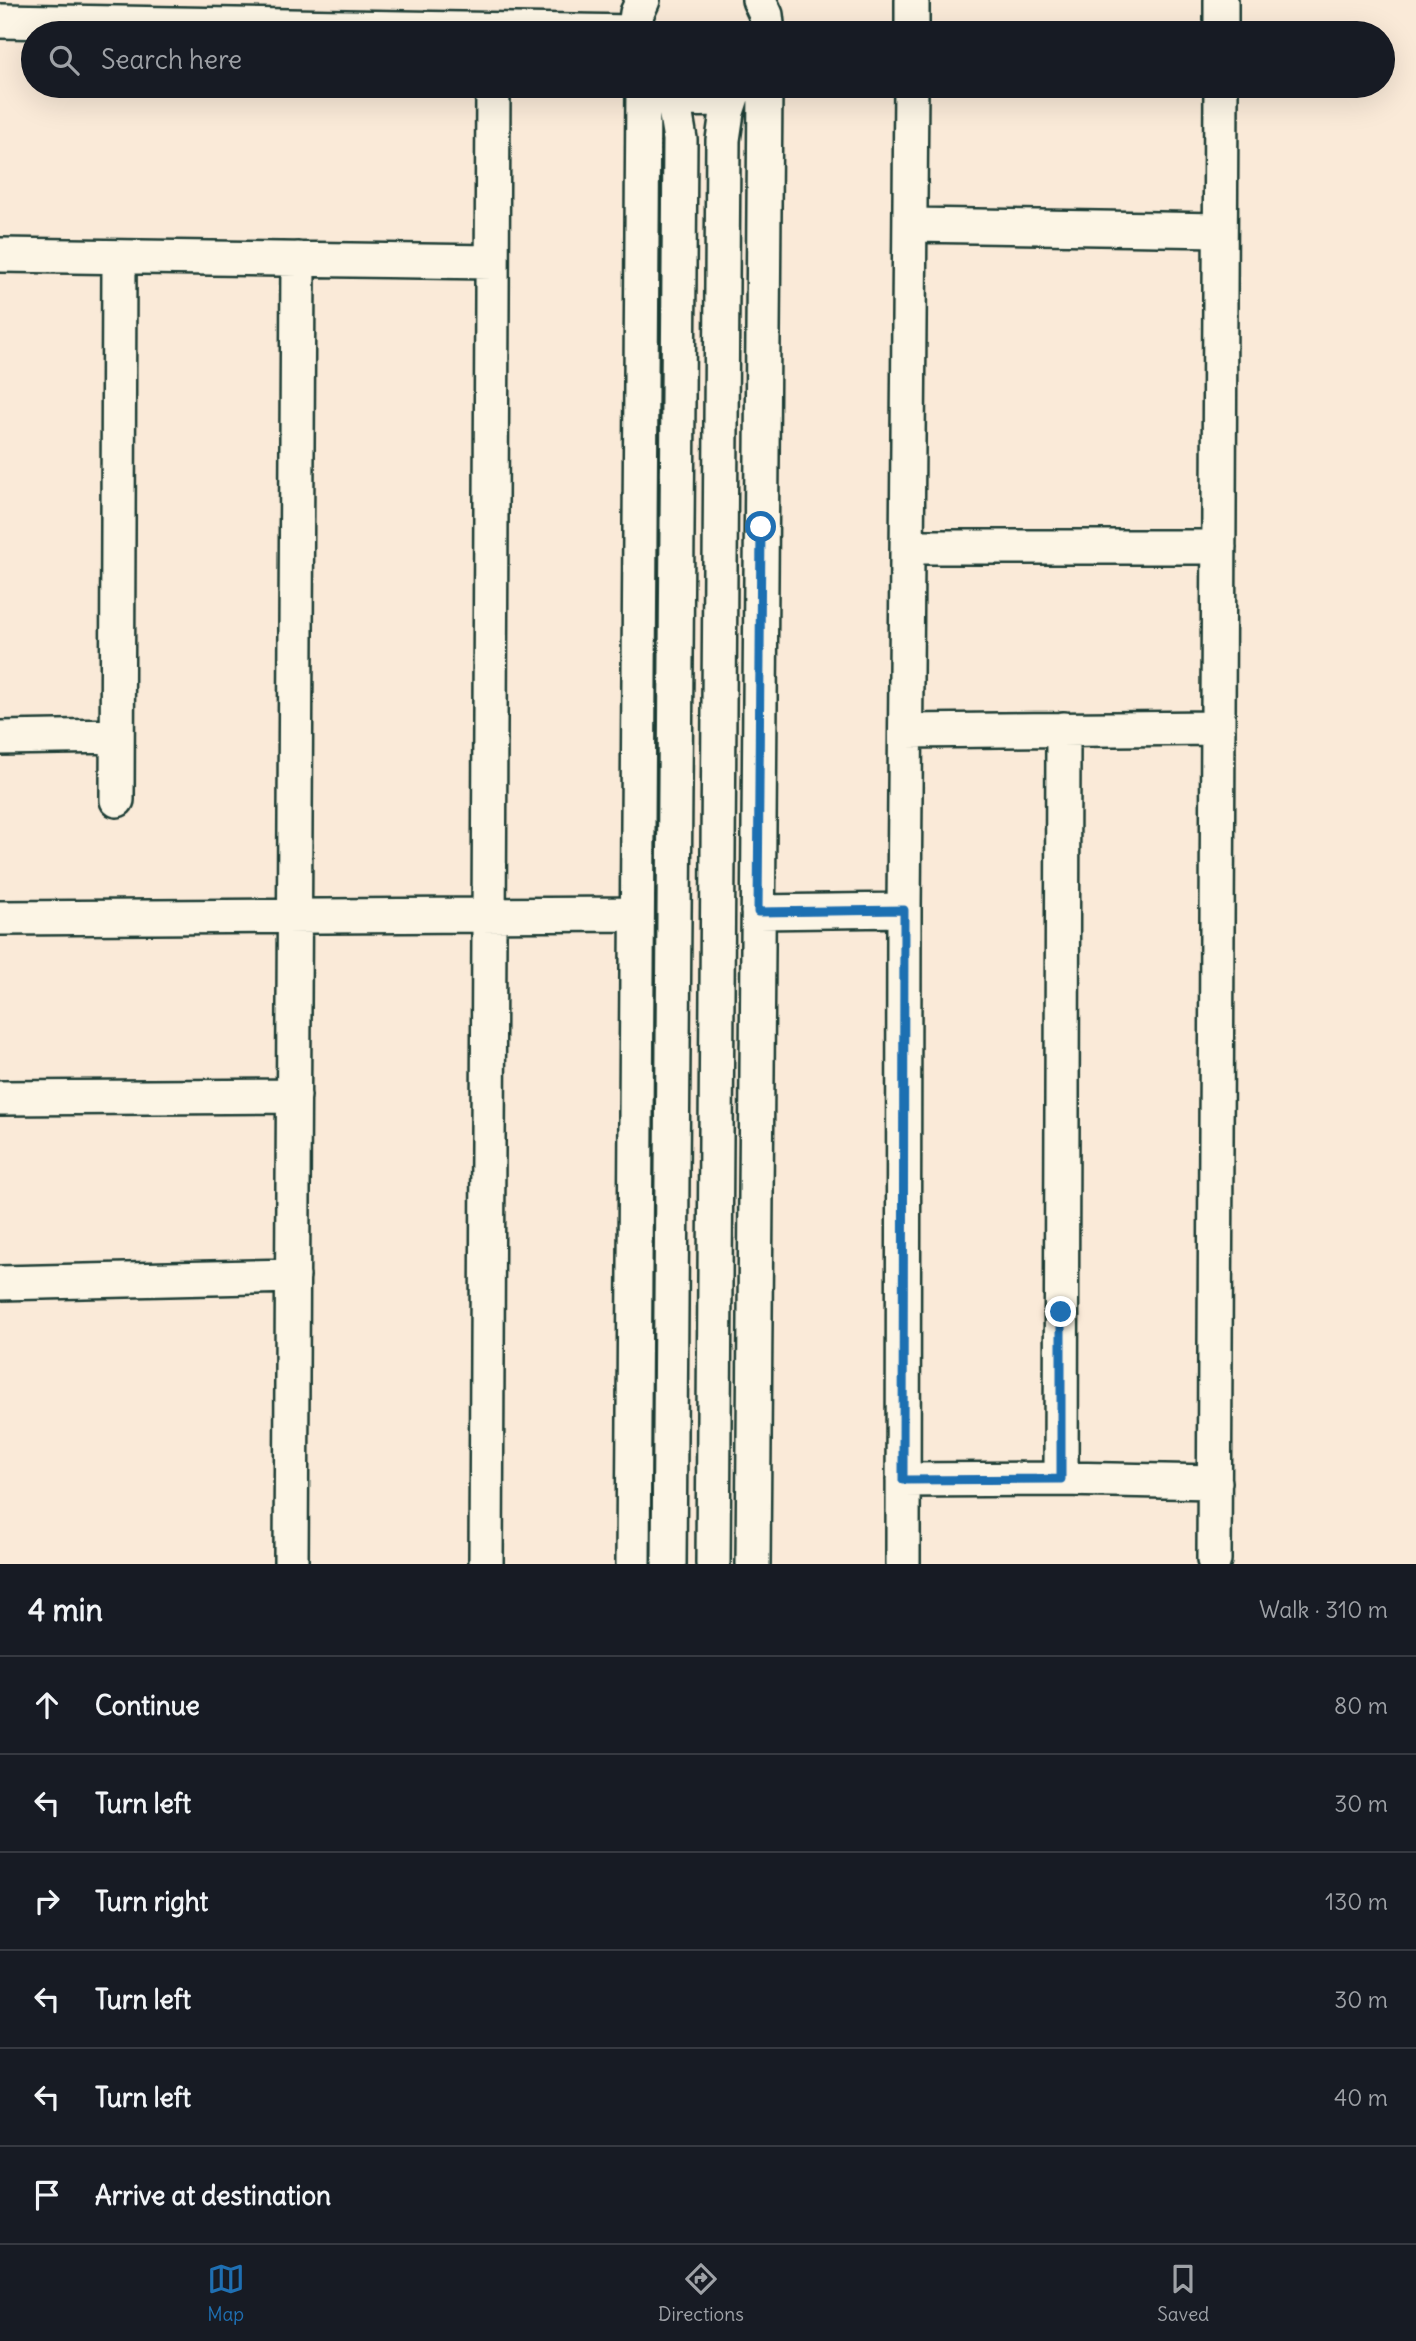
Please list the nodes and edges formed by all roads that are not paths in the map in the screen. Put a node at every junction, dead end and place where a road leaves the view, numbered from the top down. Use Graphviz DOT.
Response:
graph roads {
  1 [pos="643,0"];
  2 [pos="912,0"];
  3 [pos="1221,0"];
  4 [pos="125,12"];
  5 [pos="299,13"];
  6 [pos="493,21"];
  7 [pos="636,21"];
  8 [pos="912,21"];
  9 [pos="1221,21"];
  10 [pos="0,22"];
  11 [pos="493,98"];
  12 [pos="656,98"];
  13 [pos="666,98"];
  14 [pos="683,98"];
  15 [pos="718,98"];
  16 [pos="739,98"];
  17 [pos="747,98"];
  18 [pos="911,98"];
  19 [pos="1221,98"];
  20 [pos="910,225"];
  21 [pos="1220,230"];
  22 [pos="0,255"];
  23 [pos="119,257"];
  24 [pos="298,259"];
  25 [pos="492,262"];
  26 [pos="908,547"];
  27 [pos="1219,547"];
  28 [pos="1218,728"];
  29 [pos="1063,729"];
  30 [pos="906,731"];
  31 [pos="117,736"];
  32 [pos="0,738"];
  33 [pos="117,800"];
  34 [pos="904,910"];
  35 [pos="758,912"];
  36 [pos="637,914"];
  37 [pos="295,915"];
  38 [pos="488,915"];
  39 [pos="0,918"];
  40 [pos="294,1096"];
  41 [pos="0,1098"];
  42 [pos="293,1276"];
  43 [pos="0,1283"];
  44 [pos="1061,1479"];
  45 [pos="903,1480"];
  46 [pos="1215,1482"];
  47 [pos="1214,1560"];
  48 [pos="291,1564"];
  49 [pos="485,1564"];
  50 [pos="633,1564"];
  51 [pos="669,1564"];
  52 [pos="713,1564"];
  53 [pos="753,1564"];
  54 [pos="903,1564"];
  1 -- 7 [label="street"];
  2 -- 8 [label="street"];
  3 -- 9 [label="street"];
  4 -- 5 [label="street"];
  4 -- 10 [label="street"];
  5 -- 6 [label="street"];
  11 -- 25 [label="street"];
  12 -- 36 [label="street"];
  13 -- 51 [label="street"];
  14 -- 15 [label="street"];
  16 -- 52 [label="street"];
  17 -- 35 [label="street"];
  18 -- 20 [label="street"];
  19 -- 21 [label="street"];
  20 -- 21 [label="street"];
  20 -- 26 [label="street"];
  21 -- 27 [label="street"];
  22 -- 23 [label="street"];
  23 -- 24 [label="street"];
  23 -- 31 [label="street"];
  24 -- 25 [label="street"];
  24 -- 37 [label="street"];
  25 -- 38 [label="street"];
  26 -- 27 [label="street"];
  26 -- 30 [label="street"];
  27 -- 28 [label="street"];
  28 -- 29 [label="street"];
  28 -- 46 [label="street"];
  29 -- 30 [label="street"];
  29 -- 44 [label="street"];
  30 -- 34 [label="street"];
  31 -- 32 [label="street"];
  31 -- 33 [label="street"];
  34 -- 35 [label="street"];
  34 -- 45 [label="street"];
  35 -- 53 [label="street"];
  36 -- 38 [label="street"];
  36 -- 50 [label="street"];
  37 -- 38 [label="street"];
  37 -- 39 [label="street"];
  37 -- 40 [label="street"];
  38 -- 49 [label="street"];
  40 -- 41 [label="street"];
  40 -- 42 [label="street"];
  42 -- 43 [label="street"];
  42 -- 48 [label="street"];
  44 -- 45 [label="street"];
  44 -- 46 [label="street"];
  45 -- 54 [label="street"];
  46 -- 47 [label="street"];
}
